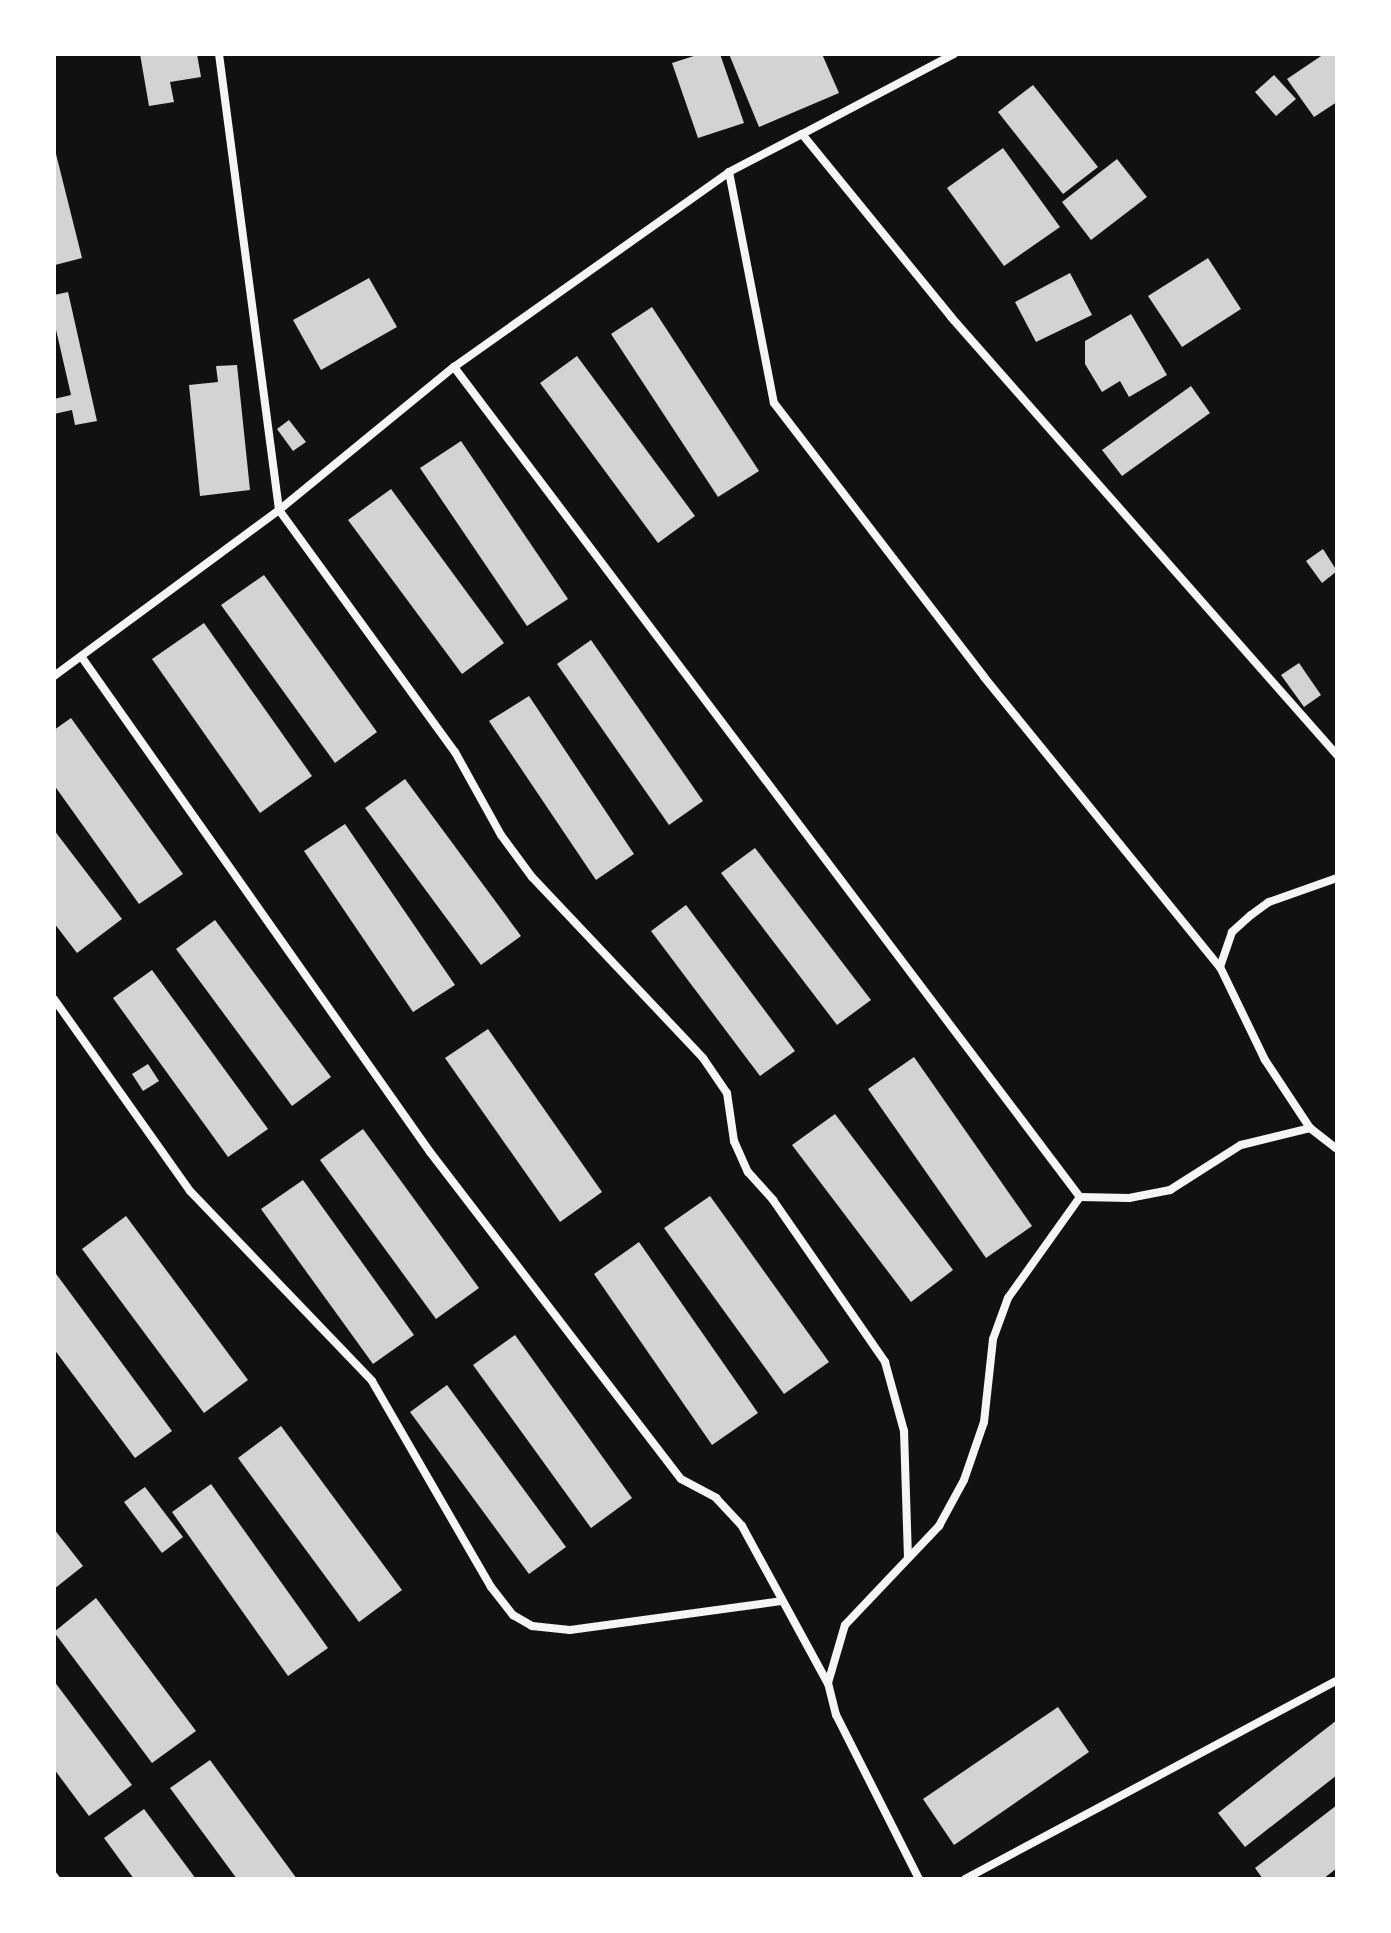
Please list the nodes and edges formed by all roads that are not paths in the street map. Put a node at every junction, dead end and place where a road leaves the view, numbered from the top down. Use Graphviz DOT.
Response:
graph roads {
  1 [pos="219,54"];
  2 [pos="954,54"];
  3 [pos="802,134"];
  4 [pos="729,172"];
  5 [pos="454,367"];
  6 [pos="279,510"];
  7 [pos="83,659"];
  8 [pos="54,676"];
  9 [pos="1337,755"];
  10 [pos="1337,878"];
  11 [pos="1220,967"];
  12 [pos="54,999"];
  13 [pos="1310,1128"];
  14 [pos="1337,1149"];
  15 [pos="1080,1197"];
  16 [pos="908,1557"];
  17 [pos="781,1601"];
  18 [pos="1337,1680"];
  19 [pos="828,1683"];
  20 [pos="919,1879"];
  21 [pos="965,1879"];
  1 -- 6 [label="street"];
  2 -- 3 [label="street"];
  3 -- 4 [label="street"];
  3 -- 9 [label="street"];
  4 -- 5 [label="street"];
  4 -- 11 [label="street"];
  5 -- 6 [label="street"];
  5 -- 15 [label="street"];
  6 -- 7 [label="street"];
  6 -- 16 [label="street"];
  7 -- 8 [label="street"];
  7 -- 17 [label="street"];
  10 -- 11 [label="street"];
  11 -- 13 [label="street"];
  12 -- 17 [label="street"];
  13 -- 14 [label="street"];
  13 -- 15 [label="street"];
  15 -- 16 [label="street"];
  16 -- 19 [label="street"];
  17 -- 19 [label="street"];
  18 -- 21 [label="street"];
  19 -- 20 [label="street"];
}
